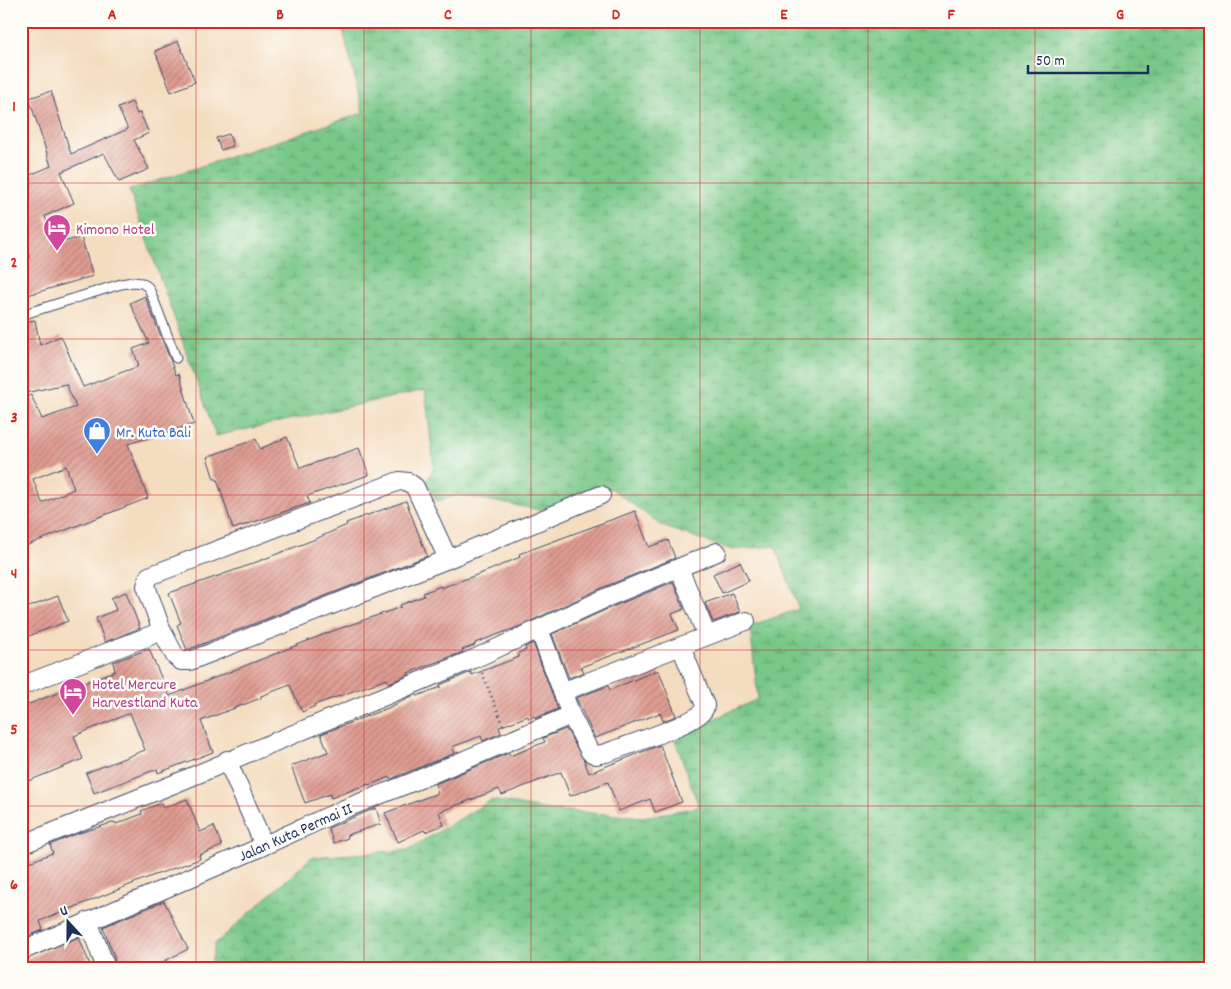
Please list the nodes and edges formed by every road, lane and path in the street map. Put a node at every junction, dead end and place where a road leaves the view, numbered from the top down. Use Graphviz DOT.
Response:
graph roads {
  1 [pos="21,315"];
  2 [pos="176,358"];
  3 [pos="602,495"];
  4 [pos="717,552"];
  5 [pos="448,559"];
  6 [pos="679,568"];
  7 [pos="746,621"];
  8 [pos="539,629"];
  9 [pos="162,631"];
  10 [pos="707,636"];
  11 [pos="681,647"];
  12 [pos="476,658"];
  13 [pos="21,686"];
  14 [pos="562,692"];
  15 [pos="571,715"];
  16 [pos="510,741"];
  17 [pos="228,760"];
  18 [pos="21,844"];
  19 [pos="264,845"];
  20 [pos="88,921"];
  21 [pos="21,951"];
  22 [pos="106,968"];
  1 -- 2 [label="lane"];
  3 -- 5 [label="street"];
  4 -- 6 [label="street"];
  5 -- 9 [label="street"];
  5 -- 9 [label="street"];
  6 -- 8 [label="street"];
  6 -- 10 [label="street"];
  7 -- 10 [label="street"];
  8 -- 12 [label="street"];
  8 -- 14 [label="street"];
  9 -- 13 [label="street"];
  10 -- 11 [label="street"];
  11 -- 14 [label="street"];
  11 -- 15 [label="street"];
  12 -- 16 [label="path"];
  12 -- 17 [label="street"];
  14 -- 15 [label="street"];
  15 -- 16 [label="street, Jalan Kuta Permai II"];
  16 -- 19 [label="street, Jalan Kuta Permai II"];
  17 -- 18 [label="street"];
  17 -- 19 [label="street"];
  19 -- 20 [label="street, Jalan Kuta Permai II"];
  20 -- 21 [label="street, Jalan Kuta Permai II"];
  20 -- 22 [label="street"];
}
